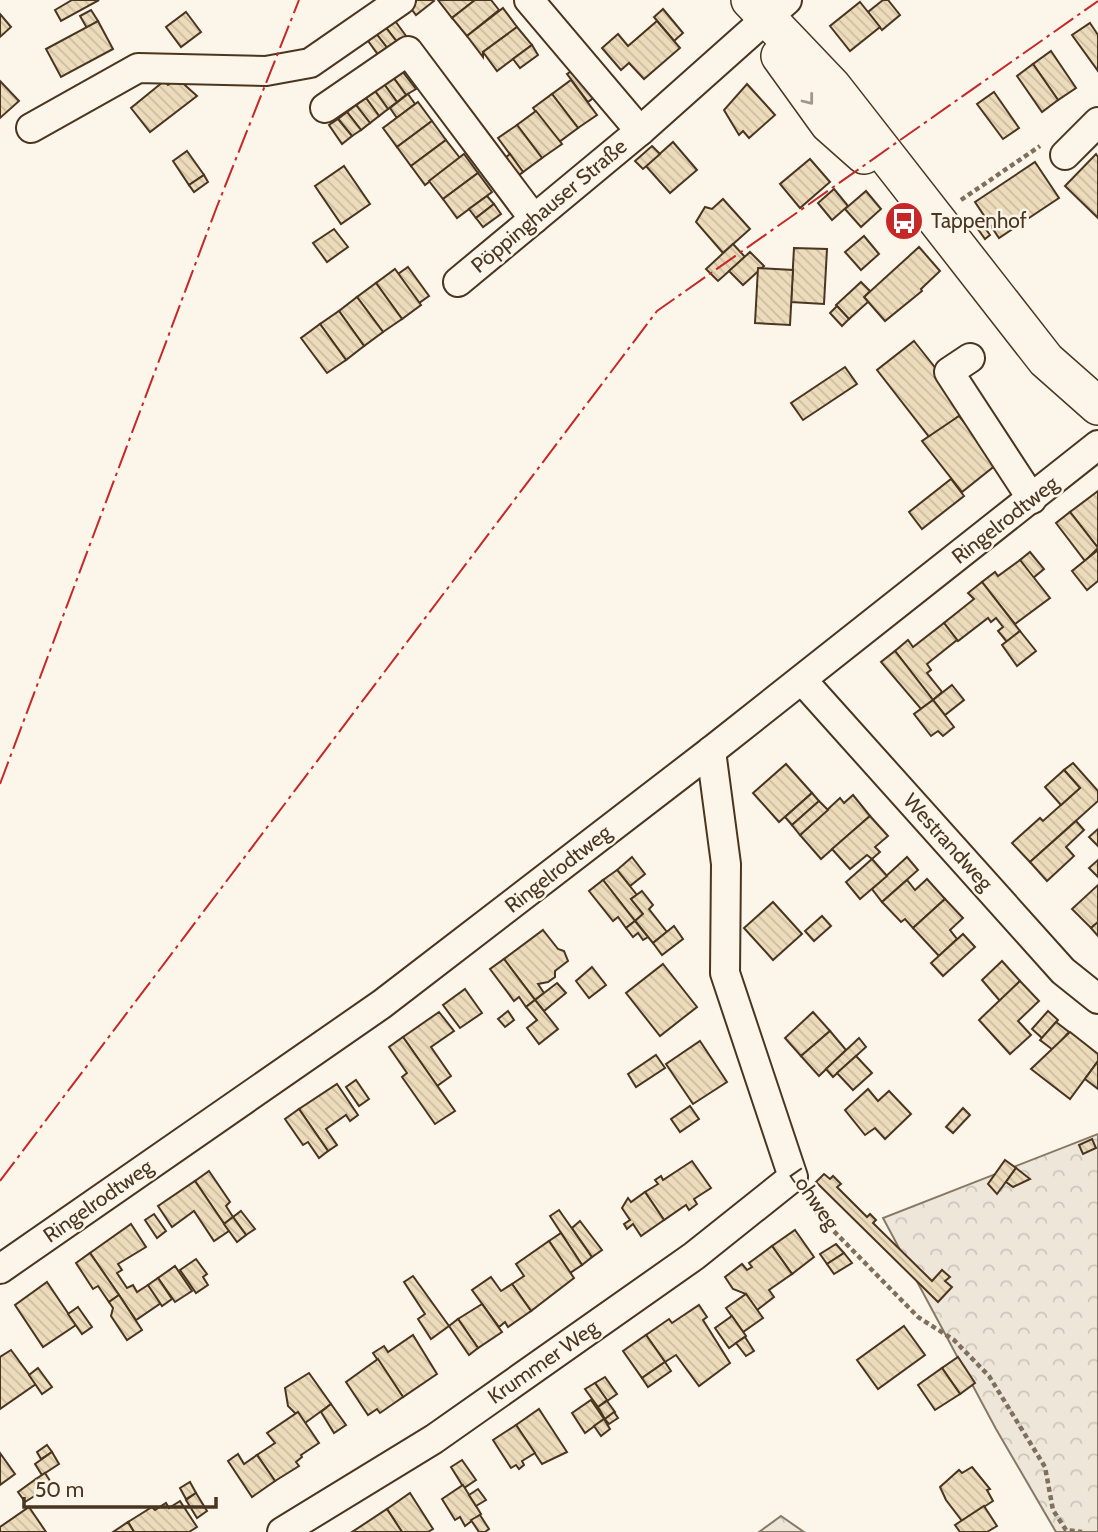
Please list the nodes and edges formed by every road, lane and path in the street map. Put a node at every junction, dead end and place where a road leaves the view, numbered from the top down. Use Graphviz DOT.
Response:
graph roads {
  1 [pos="401,0"];
  2 [pos="529,0"];
  3 [pos="768,6"];
  4 [pos="325,108"];
  5 [pos="1098,122"];
  6 [pos="30,128"];
  7 [pos="640,131"];
  8 [pos="1065,155"];
  9 [pos="927,205"];
  10 [pos="534,219"];
  11 [pos="458,282"];
  12 [pos="970,358"];
  13 [pos="1098,406"];
  14 [pos="1098,445"];
  15 [pos="1032,499"];
  16 [pos="802,680"];
  17 [pos="710,751"];
  18 [pos="1098,999"];
  19 [pos="793,1177"];
  20 [pos="0,1269"];
  21 [pos="282,1532"];
  22 [pos="1082,1532"];
  1 -- 6 [label="street"];
  2 -- 7 [label="street, Pöppinghauser Straße"];
  3 -- 7 [label="street, Pöppinghauser Straße"];
  3 -- 9 [label="main road, Pöppinghauser Straße"];
  4 -- 10 [label="street"];
  5 -- 8 [label="street"];
  7 -- 10 [label="street, Pöppinghauser Straße"];
  8 -- 9 [label="path"];
  9 -- 13 [label="main road, Pöppinghauser Straße"];
  10 -- 11 [label="street, Pöppinghauser Straße"];
  12 -- 15 [label="street"];
  14 -- 15 [label="street, Ringelrodtweg"];
  15 -- 16 [label="street, Ringelrodtweg"];
  16 -- 17 [label="street, Ringelrodtweg"];
  16 -- 18 [label="street, Westrandweg"];
  17 -- 19 [label="street, Lohweg"];
  17 -- 20 [label="street, Ringelrodtweg"];
  19 -- 21 [label="street, Krummer Weg"];
  19 -- 22 [label="path, Lohweg"];
}
